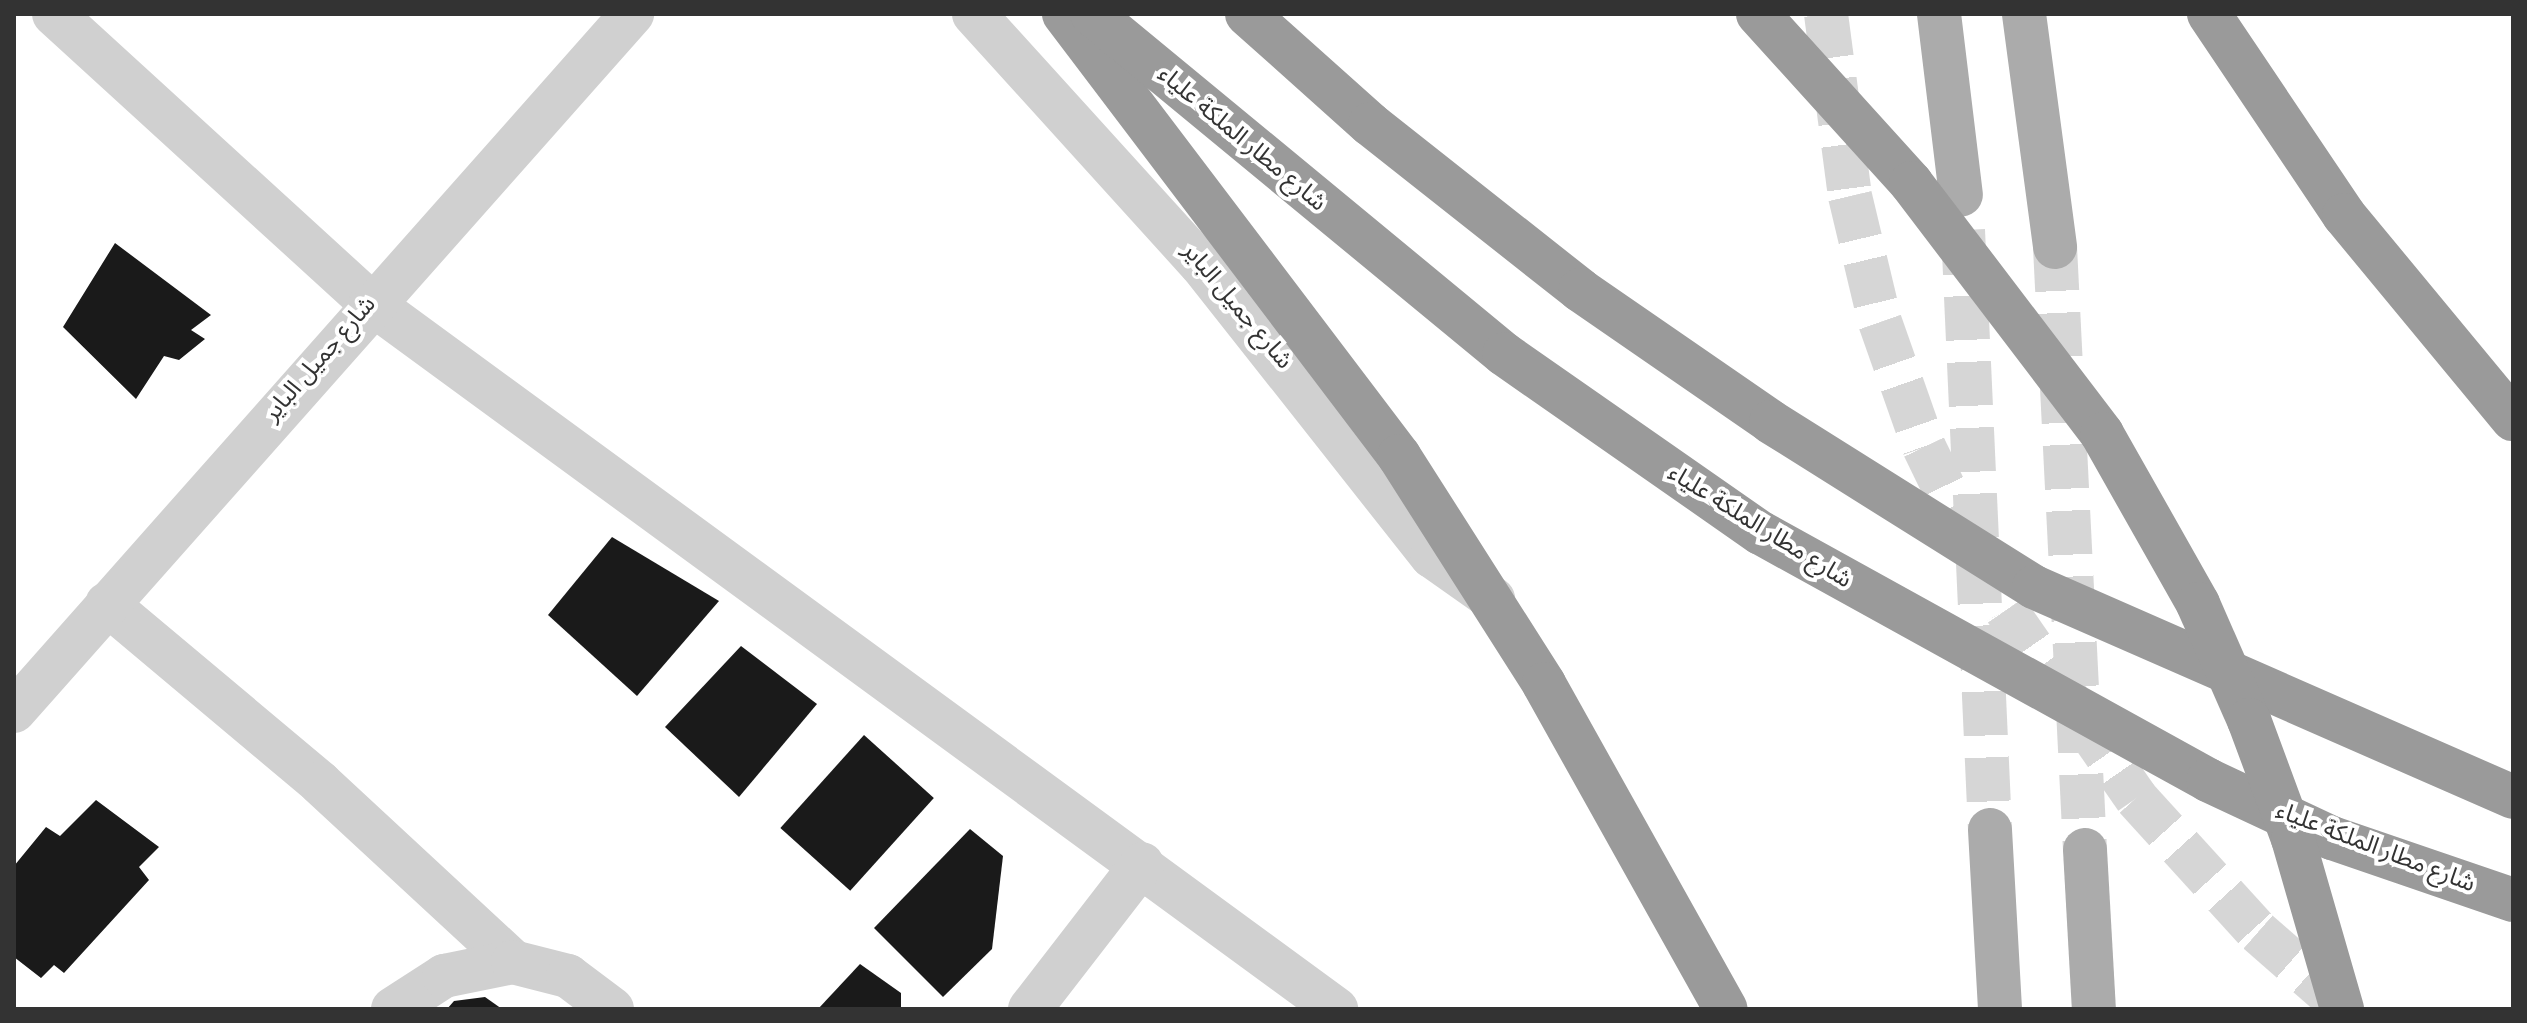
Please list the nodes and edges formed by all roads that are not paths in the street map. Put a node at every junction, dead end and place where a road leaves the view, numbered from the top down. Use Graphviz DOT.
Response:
graph roads {
  1 [pos="54,14"];
  2 [pos="632,14"];
  3 [pos="974,14"];
  4 [pos="1064,14"];
  5 [pos="1092,14"];
  6 [pos="1247,14"];
  7 [pos="1758,14"];
  8 [pos="1939,14"];
  9 [pos="2024,14"];
  10 [pos="2209,14"];
  11 [pos="1961,195"];
  12 [pos="2055,247"];
  13 [pos="371,303"];
  14 [pos="2513,419"];
  15 [pos="1494,600"];
  16 [pos="107,604"];
  17 [pos="14,711"];
  18 [pos="2513,797"];
  19 [pos="1990,830"];
  20 [pos="2085,850"];
  21 [pos="1142,864"];
  22 [pos="2513,900"];
  23 [pos="513,962"];
  24 [pos="393,1009"];
  25 [pos="612,1009"];
  26 [pos="1030,1009"];
  27 [pos="1336,1009"];
  28 [pos="1726,1009"];
  29 [pos="2000,1009"];
  30 [pos="2094,1009"];
  31 [pos="2342,1009"];
  1 -- 13 [label="street"];
  2 -- 13 [label="street, شارع جميل الباير"];
  3 -- 15 [label="street, شارع جميل الباير"];
  4 -- 15 [label="highway"];
  5 -- 22 [label="highway, شارع مطار الملكة علياء"];
  6 -- 18 [label="highway"];
  7 -- 31 [label="highway, bridge"];
  8 -- 11 [label="main road"];
  9 -- 12 [label="main road"];
  10 -- 14 [label="highway"];
  13 -- 16 [label="street, شارع جميل الباير"];
  13 -- 21 [label="street"];
  15 -- 28 [label="highway"];
  16 -- 17 [label="street, شارع جميل الباير"];
  16 -- 23 [label="street"];
  19 -- 29 [label="main road"];
  20 -- 30 [label="main road"];
  21 -- 26 [label="street"];
  21 -- 27 [label="street"];
  23 -- 24 [label="street"];
  23 -- 25 [label="street"];
}
